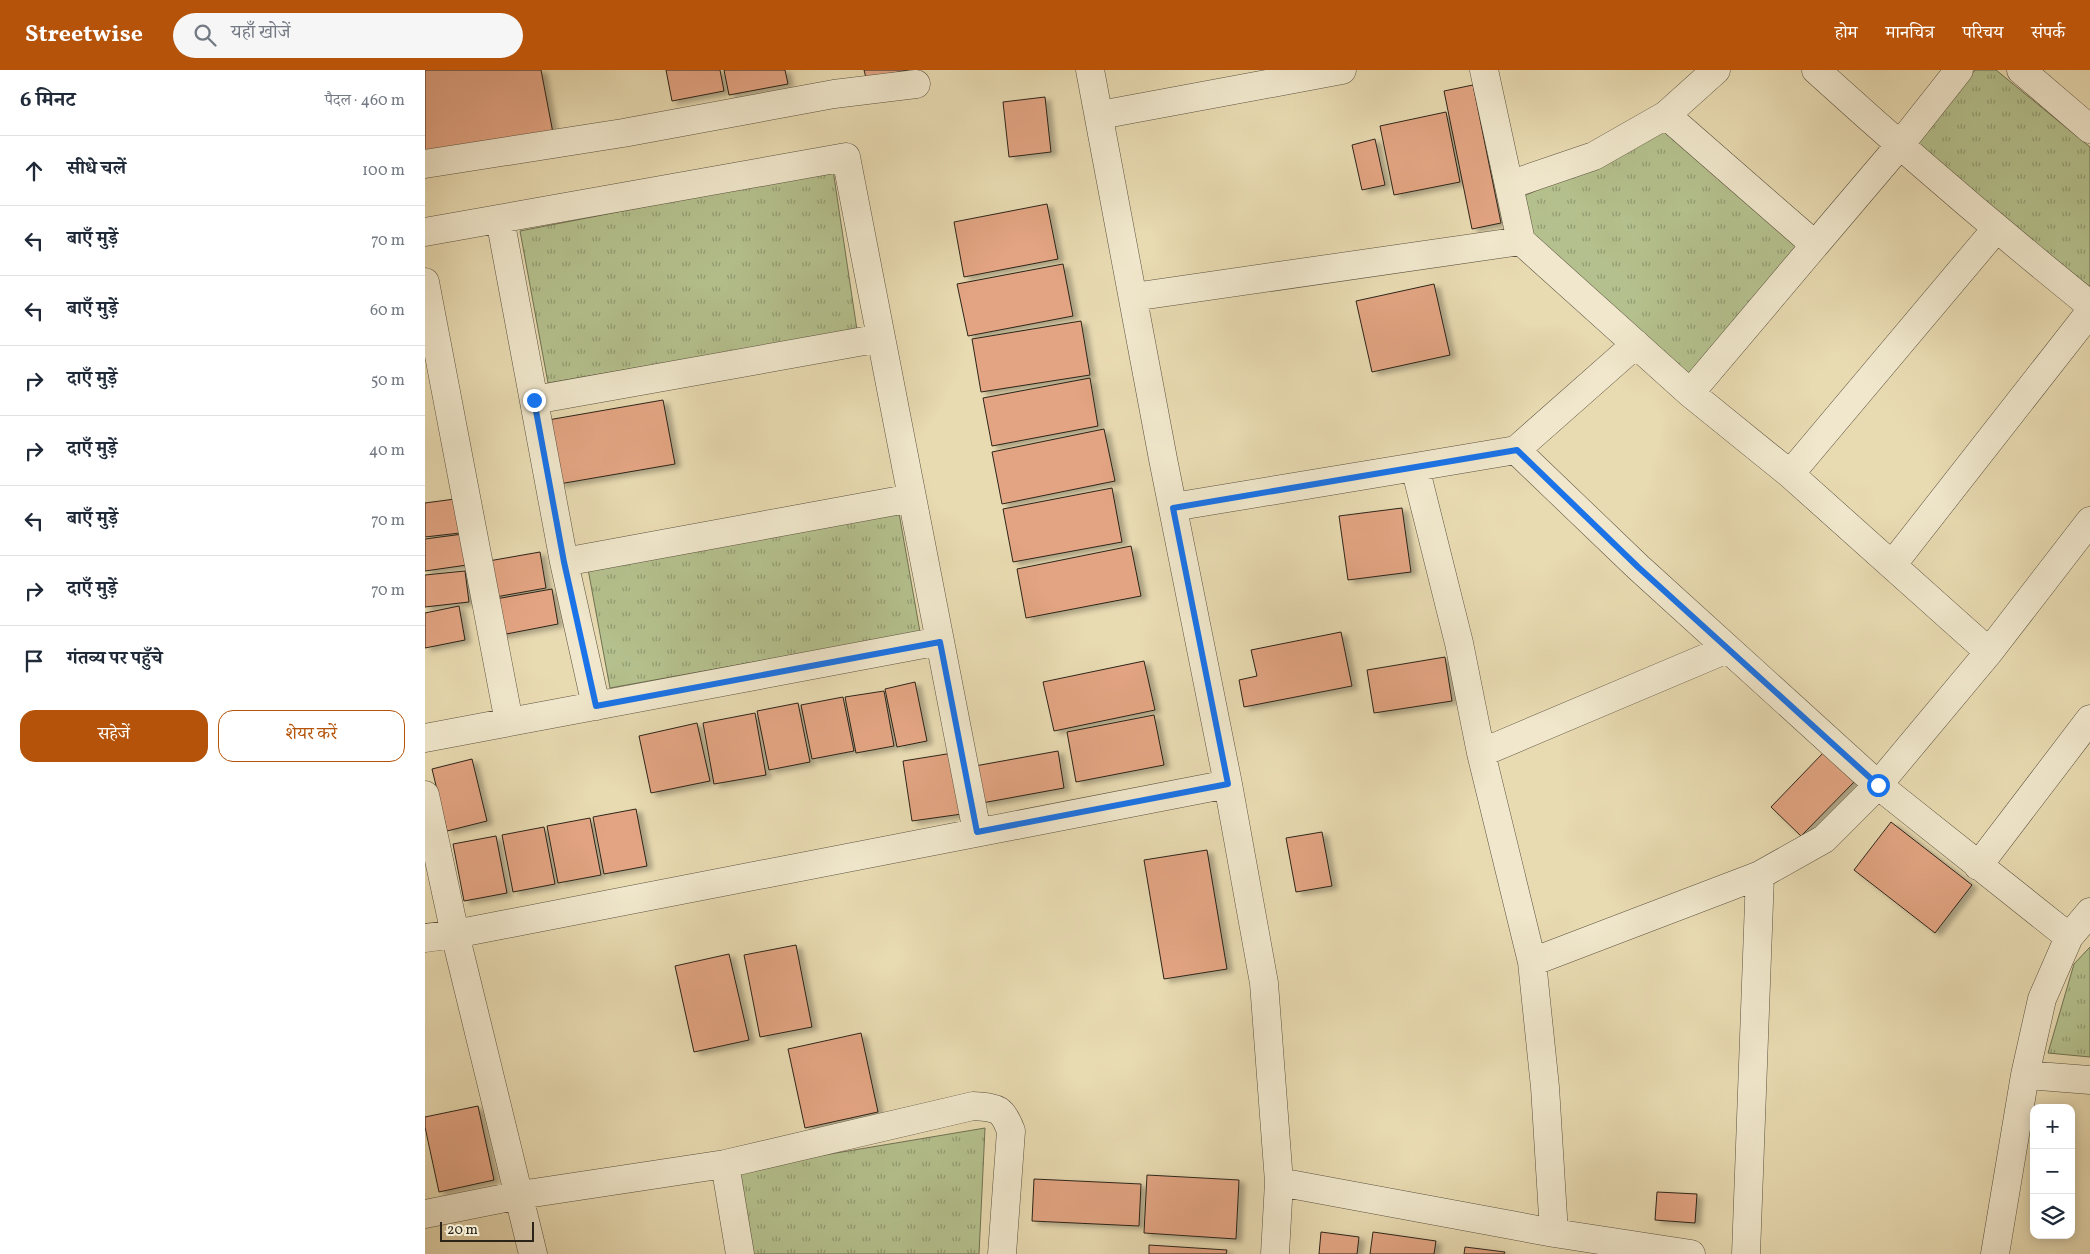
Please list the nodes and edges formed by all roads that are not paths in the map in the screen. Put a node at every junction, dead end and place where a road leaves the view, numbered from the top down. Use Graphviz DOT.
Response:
graph roads {
  1 [pos="1090,70"];
  2 [pos="1342,70"];
  3 [pos="1484,70"];
  4 [pos="1716,70"];
  5 [pos="1816,70"];
  6 [pos="1959,70"];
  7 [pos="2021,70"];
  8 [pos="916,84"];
  9 [pos="1100,115"];
  10 [pos="1666,116"];
  11 [pos="2090,129"];
  12 [pos="1899,146"];
  13 [pos="425,164"];
  14 [pos="1509,185"];
  15 [pos="499,219"];
  16 [pos="1996,229"];
  17 [pos="425,232"];
  18 [pos="1521,240"];
  19 [pos="1815,245"];
  20 [pos="425,282"];
  21 [pos="1133,297"];
  22 [pos="2090,304"];
  23 [pos="2090,312"];
  24 [pos="881,338"];
  25 [pos="1636,344"];
  26 [pos="1691,392"];
  27 [pos="534,400"];
  28 [pos="1517,450"];
  29 [pos="1415,467"];
  30 [pos="1790,474"];
  31 [pos="912,498"];
  32 [pos="1173,508"];
  33 [pos="2090,521"];
  34 [pos="564,562"];
  35 [pos="1892,565"];
  36 [pos="940,642"];
  37 [pos="1727,650"];
  38 [pos="1989,652"];
  39 [pos="596,706"];
  40 [pos="2090,719"];
  41 [pos="509,722"];
  42 [pos="425,738"];
  43 [pos="1481,753"];
  44 [pos="1228,784"];
  45 [pos="1878,785"];
  46 [pos="425,795"];
  47 [pos="428,831"];
  48 [pos="977,832"];
  49 [pos="1978,866"];
  50 [pos="1761,875"];
  51 [pos="2090,912"];
  52 [pos="455,934"];
  53 [pos="2069,937"];
  54 [pos="425,938"];
  55 [pos="1532,962"];
  56 [pos="2025,1075"];
  57 [pos="2090,1080"];
  58 [pos="725,1164"];
  59 [pos="1279,1182"];
  60 [pos="520,1195"];
  61 [pos="425,1214"];
  62 [pos="1553,1233"];
  63 [pos="533,1254"];
  64 [pos="740,1254"];
  65 [pos="1002,1254"];
  66 [pos="1275,1254"];
  67 [pos="1691,1254"];
  68 [pos="1746,1254"];
  69 [pos="1995,1254"];
  1 -- 9 [label="street"];
  2 -- 9 [label="street"];
  3 -- 14 [label="street"];
  4 -- 10 [label="street"];
  5 -- 12 [label="street"];
  6 -- 12 [label="street"];
  7 -- 11 [label="street"];
  8 -- 13 [label="street"];
  9 -- 21 [label="street"];
  10 -- 14 [label="street"];
  10 -- 19 [label="street"];
  12 -- 16 [label="street"];
  12 -- 19 [label="street"];
  14 -- 18 [label="street"];
  15 -- 17 [label="street"];
  15 -- 24 [label="street"];
  15 -- 27 [label="street"];
  16 -- 22 [label="street"];
  16 -- 30 [label="street"];
  18 -- 21 [label="street"];
  18 -- 25 [label="street"];
  19 -- 26 [label="street"];
  20 -- 41 [label="street"];
  21 -- 32 [label="street"];
  23 -- 35 [label="street"];
  24 -- 27 [label="street"];
  24 -- 31 [label="street"];
  25 -- 26 [label="street"];
  25 -- 28 [label="street"];
  26 -- 30 [label="street"];
  27 -- 34 [label="street"];
  28 -- 29 [label="street"];
  28 -- 37 [label="street"];
  29 -- 32 [label="street"];
  29 -- 43 [label="street"];
  30 -- 35 [label="street"];
  31 -- 34 [label="street"];
  31 -- 36 [label="street"];
  32 -- 44 [label="street"];
  33 -- 38 [label="street"];
  34 -- 39 [label="street"];
  35 -- 38 [label="street"];
  36 -- 39 [label="street"];
  36 -- 48 [label="street"];
  37 -- 43 [label="street"];
  37 -- 45 [label="street"];
  38 -- 45 [label="street"];
  39 -- 41 [label="street"];
  40 -- 49 [label="street"];
  41 -- 42 [label="street"];
  43 -- 55 [label="street"];
  44 -- 48 [label="street"];
  44 -- 59 [label="street"];
  45 -- 49 [label="street"];
  45 -- 50 [label="street"];
  46 -- 47 [label="street"];
  47 -- 52 [label="street"];
  48 -- 52 [label="street"];
  49 -- 53 [label="street"];
  50 -- 55 [label="street"];
  50 -- 68 [label="street"];
  51 -- 53 [label="street"];
  52 -- 54 [label="street"];
  52 -- 60 [label="street"];
  53 -- 56 [label="street"];
  55 -- 62 [label="street"];
  56 -- 57 [label="street"];
  56 -- 69 [label="street"];
  58 -- 60 [label="street"];
  58 -- 64 [label="street"];
  58 -- 65 [label="street"];
  59 -- 62 [label="street"];
  59 -- 66 [label="street"];
  60 -- 61 [label="street"];
  60 -- 63 [label="street"];
  62 -- 67 [label="street"];
}
